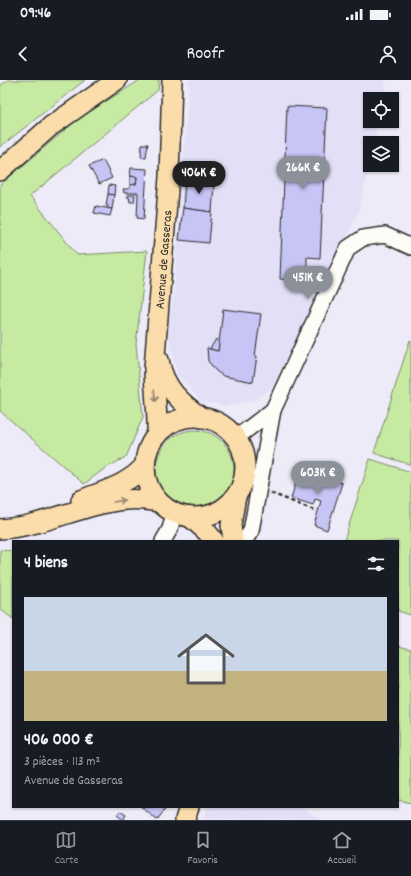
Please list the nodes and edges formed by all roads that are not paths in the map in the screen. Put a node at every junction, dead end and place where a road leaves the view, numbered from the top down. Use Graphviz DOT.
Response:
graph roads {
  1 [pos="117,80"];
  2 [pos="172,80"];
  3 [pos="0,171"];
  4 [pos="411,247"];
  5 [pos="308,305"];
  6 [pos="310,329"];
  7 [pos="156,343"];
  8 [pos="272,410"];
  9 [pos="202,418"];
  10 [pos="157,435"];
  11 [pos="236,438"];
  12 [pos="145,465"];
  13 [pos="236,496"];
  14 [pos="158,502"];
  15 [pos="182,515"];
  16 [pos="0,518"];
  17 [pos="0,529"];
  18 [pos="164,540"];
  19 [pos="213,540"];
  20 [pos="233,540"];
  21 [pos="245,540"];
  22 [pos="189,808"];
  23 [pos="185,820"];
  1 -- 3 [label="main road"];
  2 -- 7 [label="main road, Avenue de Gasseras"];
  4 -- 6 [label="street"];
  5 -- 6 [label="street"];
  6 -- 8 [label="street"];
  7 -- 9 [label="main road, Avenue de Gasseras"];
  7 -- 10 [label="main road, Avenue de Gasseras, one-way"];
  8 -- 11 [label="street"];
  8 -- 21 [label="street"];
  9 -- 10 [label="main road"];
  9 -- 11 [label="main road"];
  10 -- 12 [label="main road"];
  11 -- 13 [label="main road"];
  12 -- 14 [label="main road"];
  12 -- 16 [label="main road"];
  13 -- 15 [label="main road"];
  13 -- 20 [label="main road"];
  14 -- 15 [label="main road"];
  17 -- 14 [label="main road, one-way"];
  15 -- 18 [label="street"];
  15 -- 19 [label="main road"];
  22 -- 23 [label="main road"];
}
